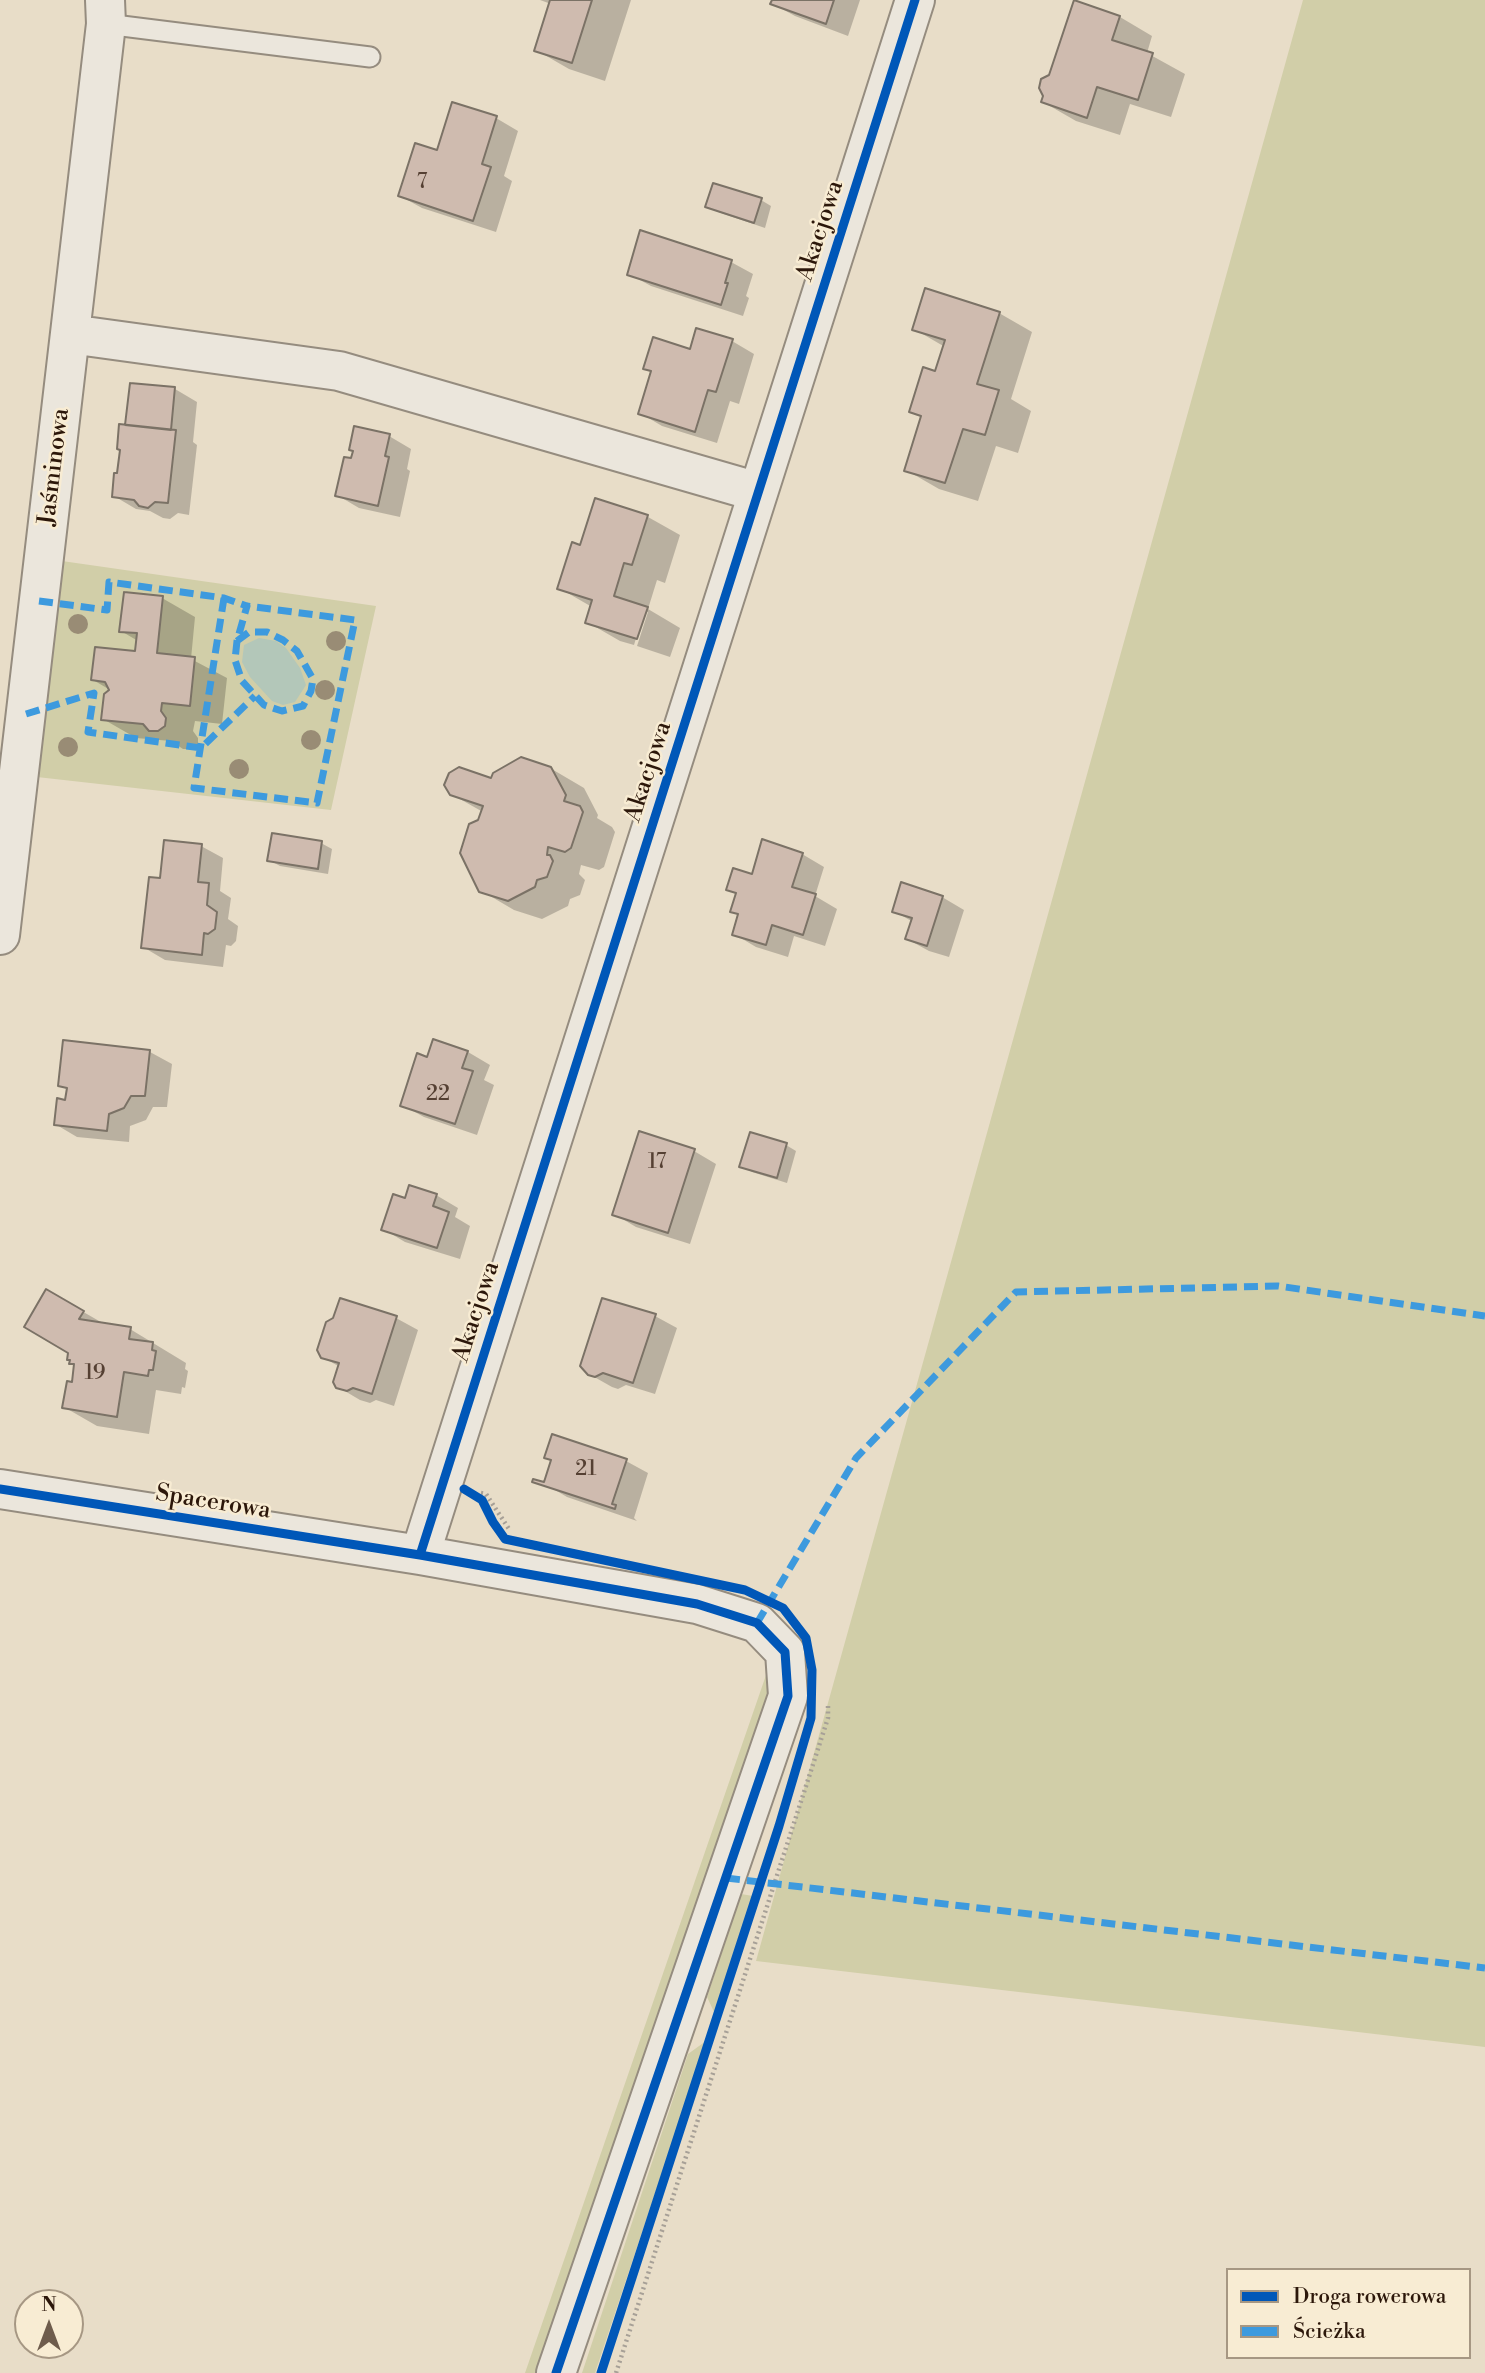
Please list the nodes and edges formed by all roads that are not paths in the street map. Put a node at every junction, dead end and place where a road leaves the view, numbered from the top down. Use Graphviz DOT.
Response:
graph roads {
  1 [pos="915,0"];
  2 [pos="106,12"];
  3 [pos="370,57"];
  4 [pos="70,334"];
  5 [pos="758,492"];
  6 [pos="0,935"];
  7 [pos="0,1489"];
  8 [pos="420,1555"];
  9 [pos="556,2373"];
  1 -- 5 [label="street, Akacjowa"];
  2 -- 3 [label="lane"];
  2 -- 4 [label="street, Jaśminowa"];
  4 -- 5 [label="street"];
  4 -- 6 [label="street, Jaśminowa"];
  5 -- 8 [label="street, Akacjowa"];
  7 -- 8 [label="street, Spacerowa"];
  8 -- 9 [label="street, Spacerowa"];
}
